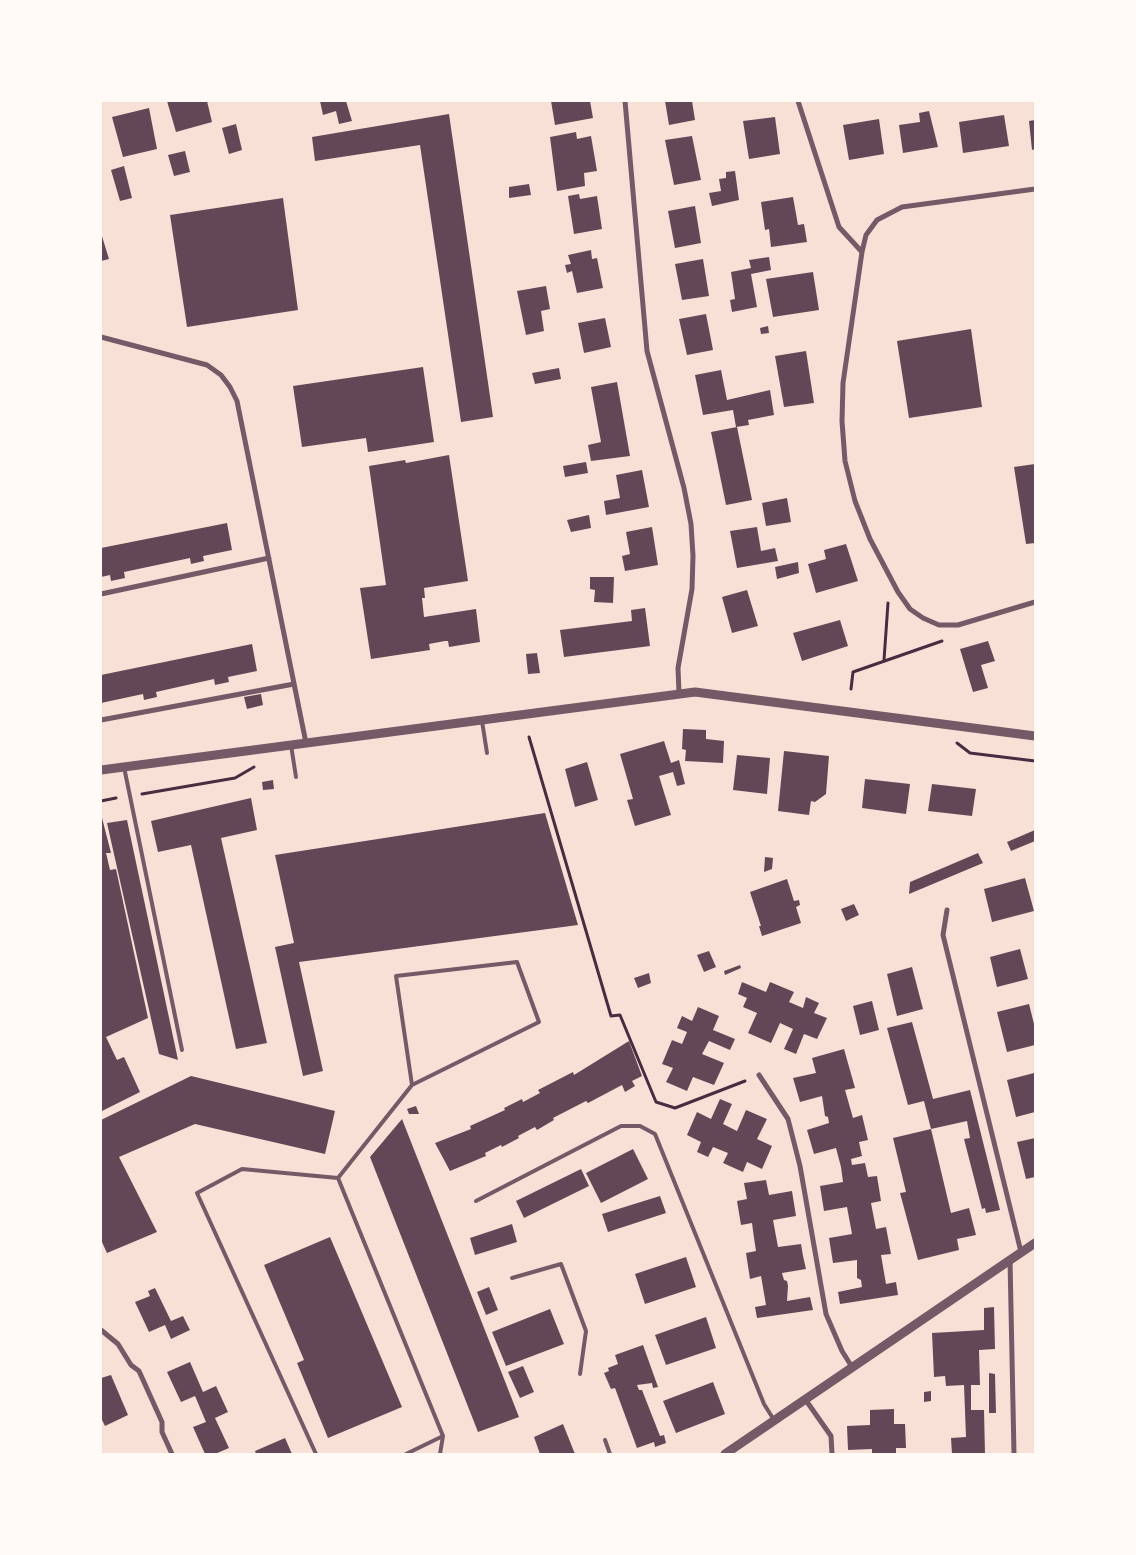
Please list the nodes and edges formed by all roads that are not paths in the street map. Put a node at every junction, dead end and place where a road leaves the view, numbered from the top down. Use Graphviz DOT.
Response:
graph roads {
  1 [pos="625,101"];
  2 [pos="798,101"];
  3 [pos="1035,189"];
  4 [pos="862,252"];
  5 [pos="101,337"];
  6 [pos="269,558"];
  7 [pos="101,594"];
  8 [pos="1035,602"];
  9 [pos="294,684"];
  10 [pos="680,693"];
  11 [pos="482,719"];
  12 [pos="101,720"];
  13 [pos="1035,736"];
  14 [pos="306,743"];
  15 [pos="291,745"];
  16 [pos="487,753"];
  17 [pos="124,767"];
  18 [pos="101,770"];
  19 [pos="296,777"];
  20 [pos="947,910"];
  21 [pos="182,1050"];
  22 [pos="760,1075"];
  23 [pos="412,1085"];
  24 [pos="338,1178"];
  25 [pos="476,1201"];
  26 [pos="1035,1243"];
  27 [pos="1021,1252"];
  28 [pos="1010,1260"];
  29 [pos="512,1278"];
  30 [pos="101,1330"];
  31 [pos="852,1367"];
  32 [pos="580,1374"];
  33 [pos="804,1398"];
  34 [pos="774,1420"];
  35 [pos="444,1436"];
  36 [pos="605,1440"];
  37 [pos="172,1454"];
  38 [pos="316,1454"];
  39 [pos="406,1454"];
  40 [pos="440,1454"];
  41 [pos="610,1454"];
  42 [pos="725,1454"];
  43 [pos="832,1454"];
  44 [pos="1014,1454"];
  1 -- 10 [label="street"];
  2 -- 4 [label="street"];
  3 -- 4 [label="street"];
  4 -- 8 [label="street"];
  5 -- 6 [label="street"];
  6 -- 7 [label="street"];
  6 -- 9 [label="street"];
  9 -- 12 [label="street"];
  9 -- 14 [label="street"];
  10 -- 11 [label="street"];
  10 -- 13 [label="street"];
  11 -- 14 [label="street"];
  11 -- 16 [label="lane"];
  14 -- 15 [label="street"];
  15 -- 17 [label="street"];
  15 -- 19 [label="lane"];
  17 -- 18 [label="street"];
  17 -- 21 [label="lane"];
  20 -- 27 [label="street"];
  22 -- 31 [label="street"];
  23 -- 23 [label="lane"];
  23 -- 24 [label="lane"];
  24 -- 35 [label="lane"];
  24 -- 38 [label="lane"];
  25 -- 34 [label="lane"];
  26 -- 27 [label="street"];
  27 -- 28 [label="street"];
  28 -- 31 [label="street"];
  28 -- 44 [label="street"];
  29 -- 32 [label="lane"];
  30 -- 37 [label="street"];
  31 -- 33 [label="street"];
  33 -- 34 [label="street"];
  33 -- 43 [label="street"];
  34 -- 42 [label="street"];
  35 -- 39 [label="lane"];
  35 -- 40 [label="lane"];
  36 -- 41 [label="lane"];
}
